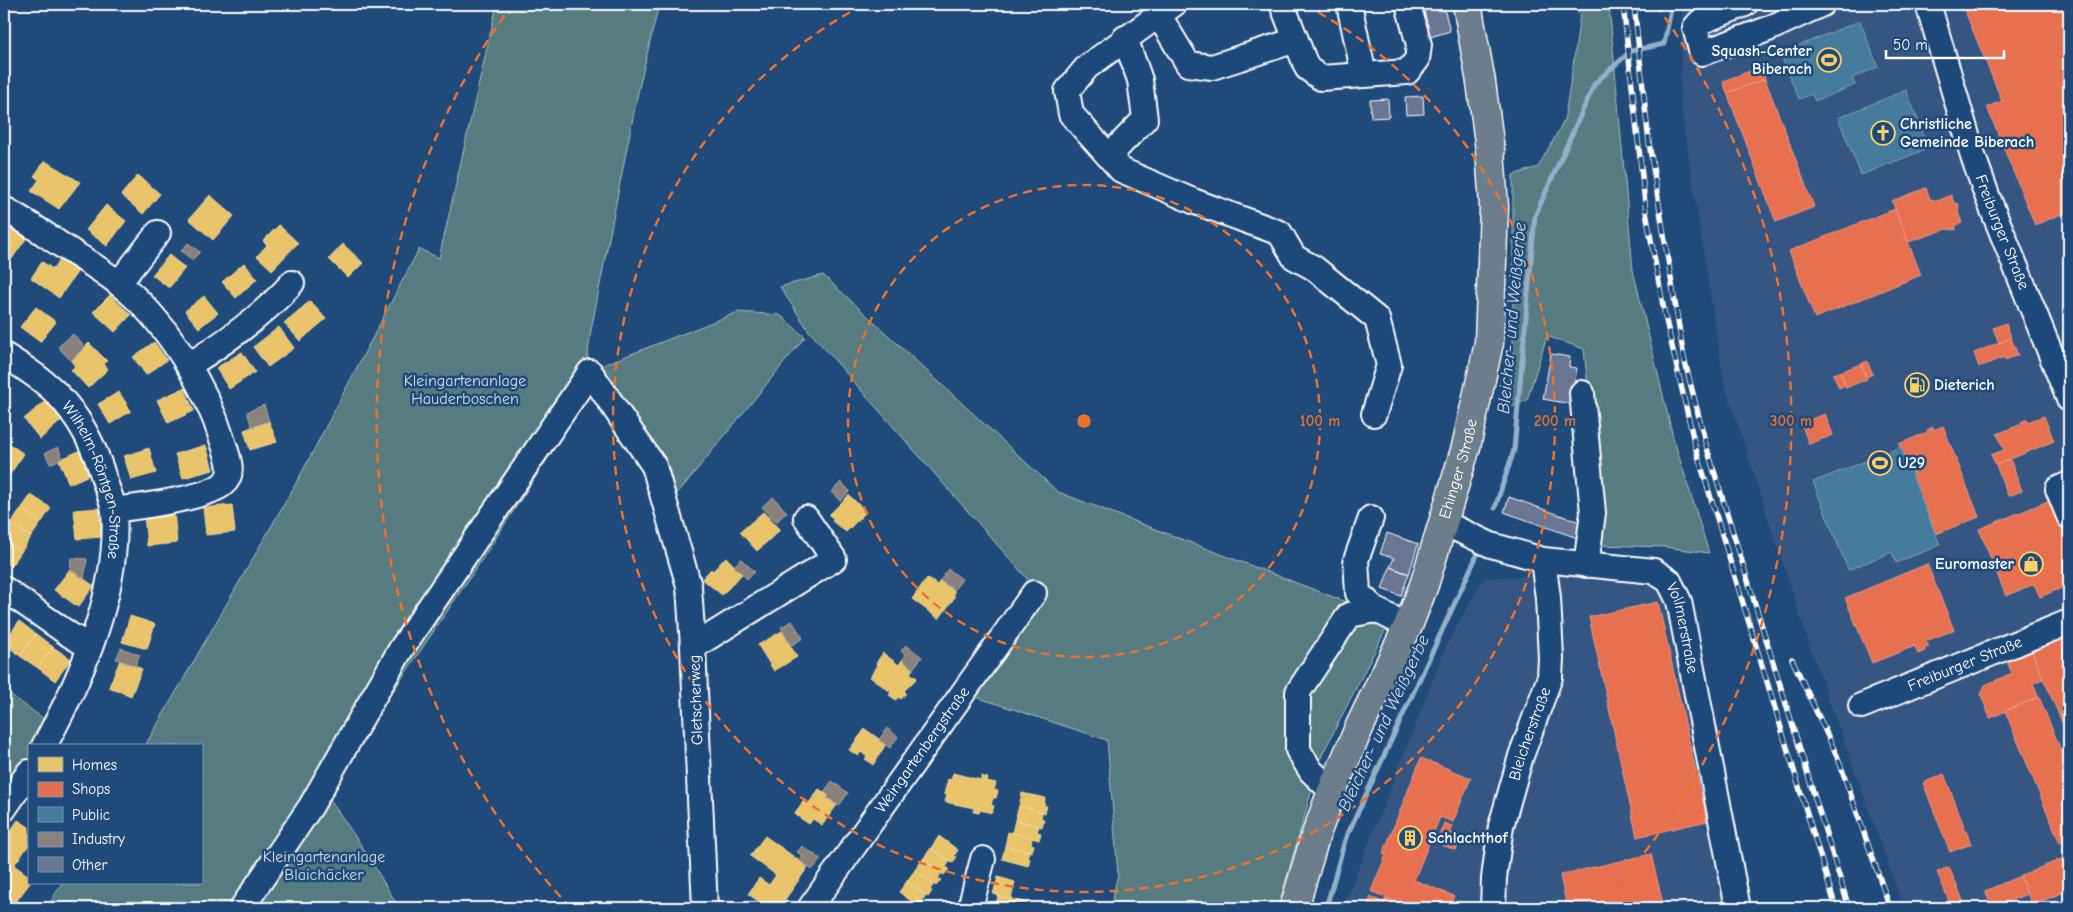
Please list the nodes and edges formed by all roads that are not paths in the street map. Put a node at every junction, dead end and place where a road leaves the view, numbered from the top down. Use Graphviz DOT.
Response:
graph roads {
  1 [pos="1282,4"];
  2 [pos="1349,4"];
  3 [pos="1408,4"];
  4 [pos="1467,4"];
  5 [pos="1745,4"];
  6 [pos="1928,4"];
  7 [pos="1817,5"];
  8 [pos="1166,9"];
  9 [pos="1126,38"];
  10 [pos="1296,40"];
  11 [pos="1364,75"];
  12 [pos="1108,156"];
  13 [pos="4,209"];
  14 [pos="158,233"];
  15 [pos="119,283"];
  16 [pos="292,283"];
  17 [pos="4,355"];
  18 [pos="189,365"];
  19 [pos="1582,393"];
  20 [pos="2069,399"];
  21 [pos="1374,414"];
  22 [pos="2069,484"];
  23 [pos="114,510"];
  24 [pos="2069,516"];
  25 [pos="806,518"];
  26 [pos="1372,518"];
  27 [pos="1444,523"];
  28 [pos="1543,560"];
  29 [pos="1586,565"];
  30 [pos="4,589"];
  31 [pos="1034,592"];
  32 [pos="1392,618"];
  33 [pos="2069,622"];
  34 [pos="90,647"];
  35 [pos="693,647"];
  36 [pos="1861,706"];
  37 [pos="45,744"];
  38 [pos="28,773"];
  39 [pos="1332,791"];
  40 [pos="6,801"];
  41 [pos="983,859"];
  42 [pos="242,908"];
  43 [pos="705,908"];
  44 [pos="810,908"];
  45 [pos="970,908"];
  46 [pos="1294,908"];
  47 [pos="1493,908"];
  48 [pos="1738,908"];
  1 -- 10 [label="street"];
  2 -- 11 [label="street"];
  3 -- 11 [label="street"];
  4 -- 27 [label="main road, Ehinger Straße"];
  5 -- 7 [label="street"];
  6 -- 20 [label="street, Freiburger Straße"];
  8 -- 9 [label="street"];
  8 -- 10 [label="street"];
  9 -- 12 [label="street"];
  9 -- 12 [label="street"];
  10 -- 11 [label="street"];
  12 -- 21 [label="street"];
  13 -- 15 [label="street"];
  14 -- 15 [label="street"];
  15 -- 18 [label="street"];
  16 -- 18 [label="street"];
  17 -- 23 [label="street, Wilhelm-Röntgen-Straße"];
  18 -- 23 [label="street"];
  19 -- 29 [label="street"];
  22 -- 24 [label="street"];
  23 -- 34 [label="street, Wilhelm-Röntgen-Straße"];
  25 -- 35 [label="street, Gletscherweg"];
  26 -- 32 [label="street"];
  27 -- 28 [label="street, Vollmerstraße"];
  27 -- 32 [label="main road, Ehinger Straße"];
  28 -- 29 [label="street, Vollmerstraße"];
  28 -- 47 [label="street, Bleicherstraße"];
  29 -- 48 [label="street, Vollmerstraße"];
  30 -- 34 [label="street"];
  31 -- 44 [label="street, Weingartenbergstraße"];
  32 -- 39 [label="main road, Ehinger Straße"];
  32 -- 39 [label="street"];
  33 -- 36 [label="street, Freiburger Straße"];
  34 -- 37 [label="street, Wilhelm-Röntgen-Straße"];
  35 -- 42 [label="street"];
  35 -- 43 [label="street, Gletscherweg"];
  38 -- 40 [label="street"];
  39 -- 46 [label="main road, Ehinger Straße"];
  41 -- 45 [label="street"];
}
